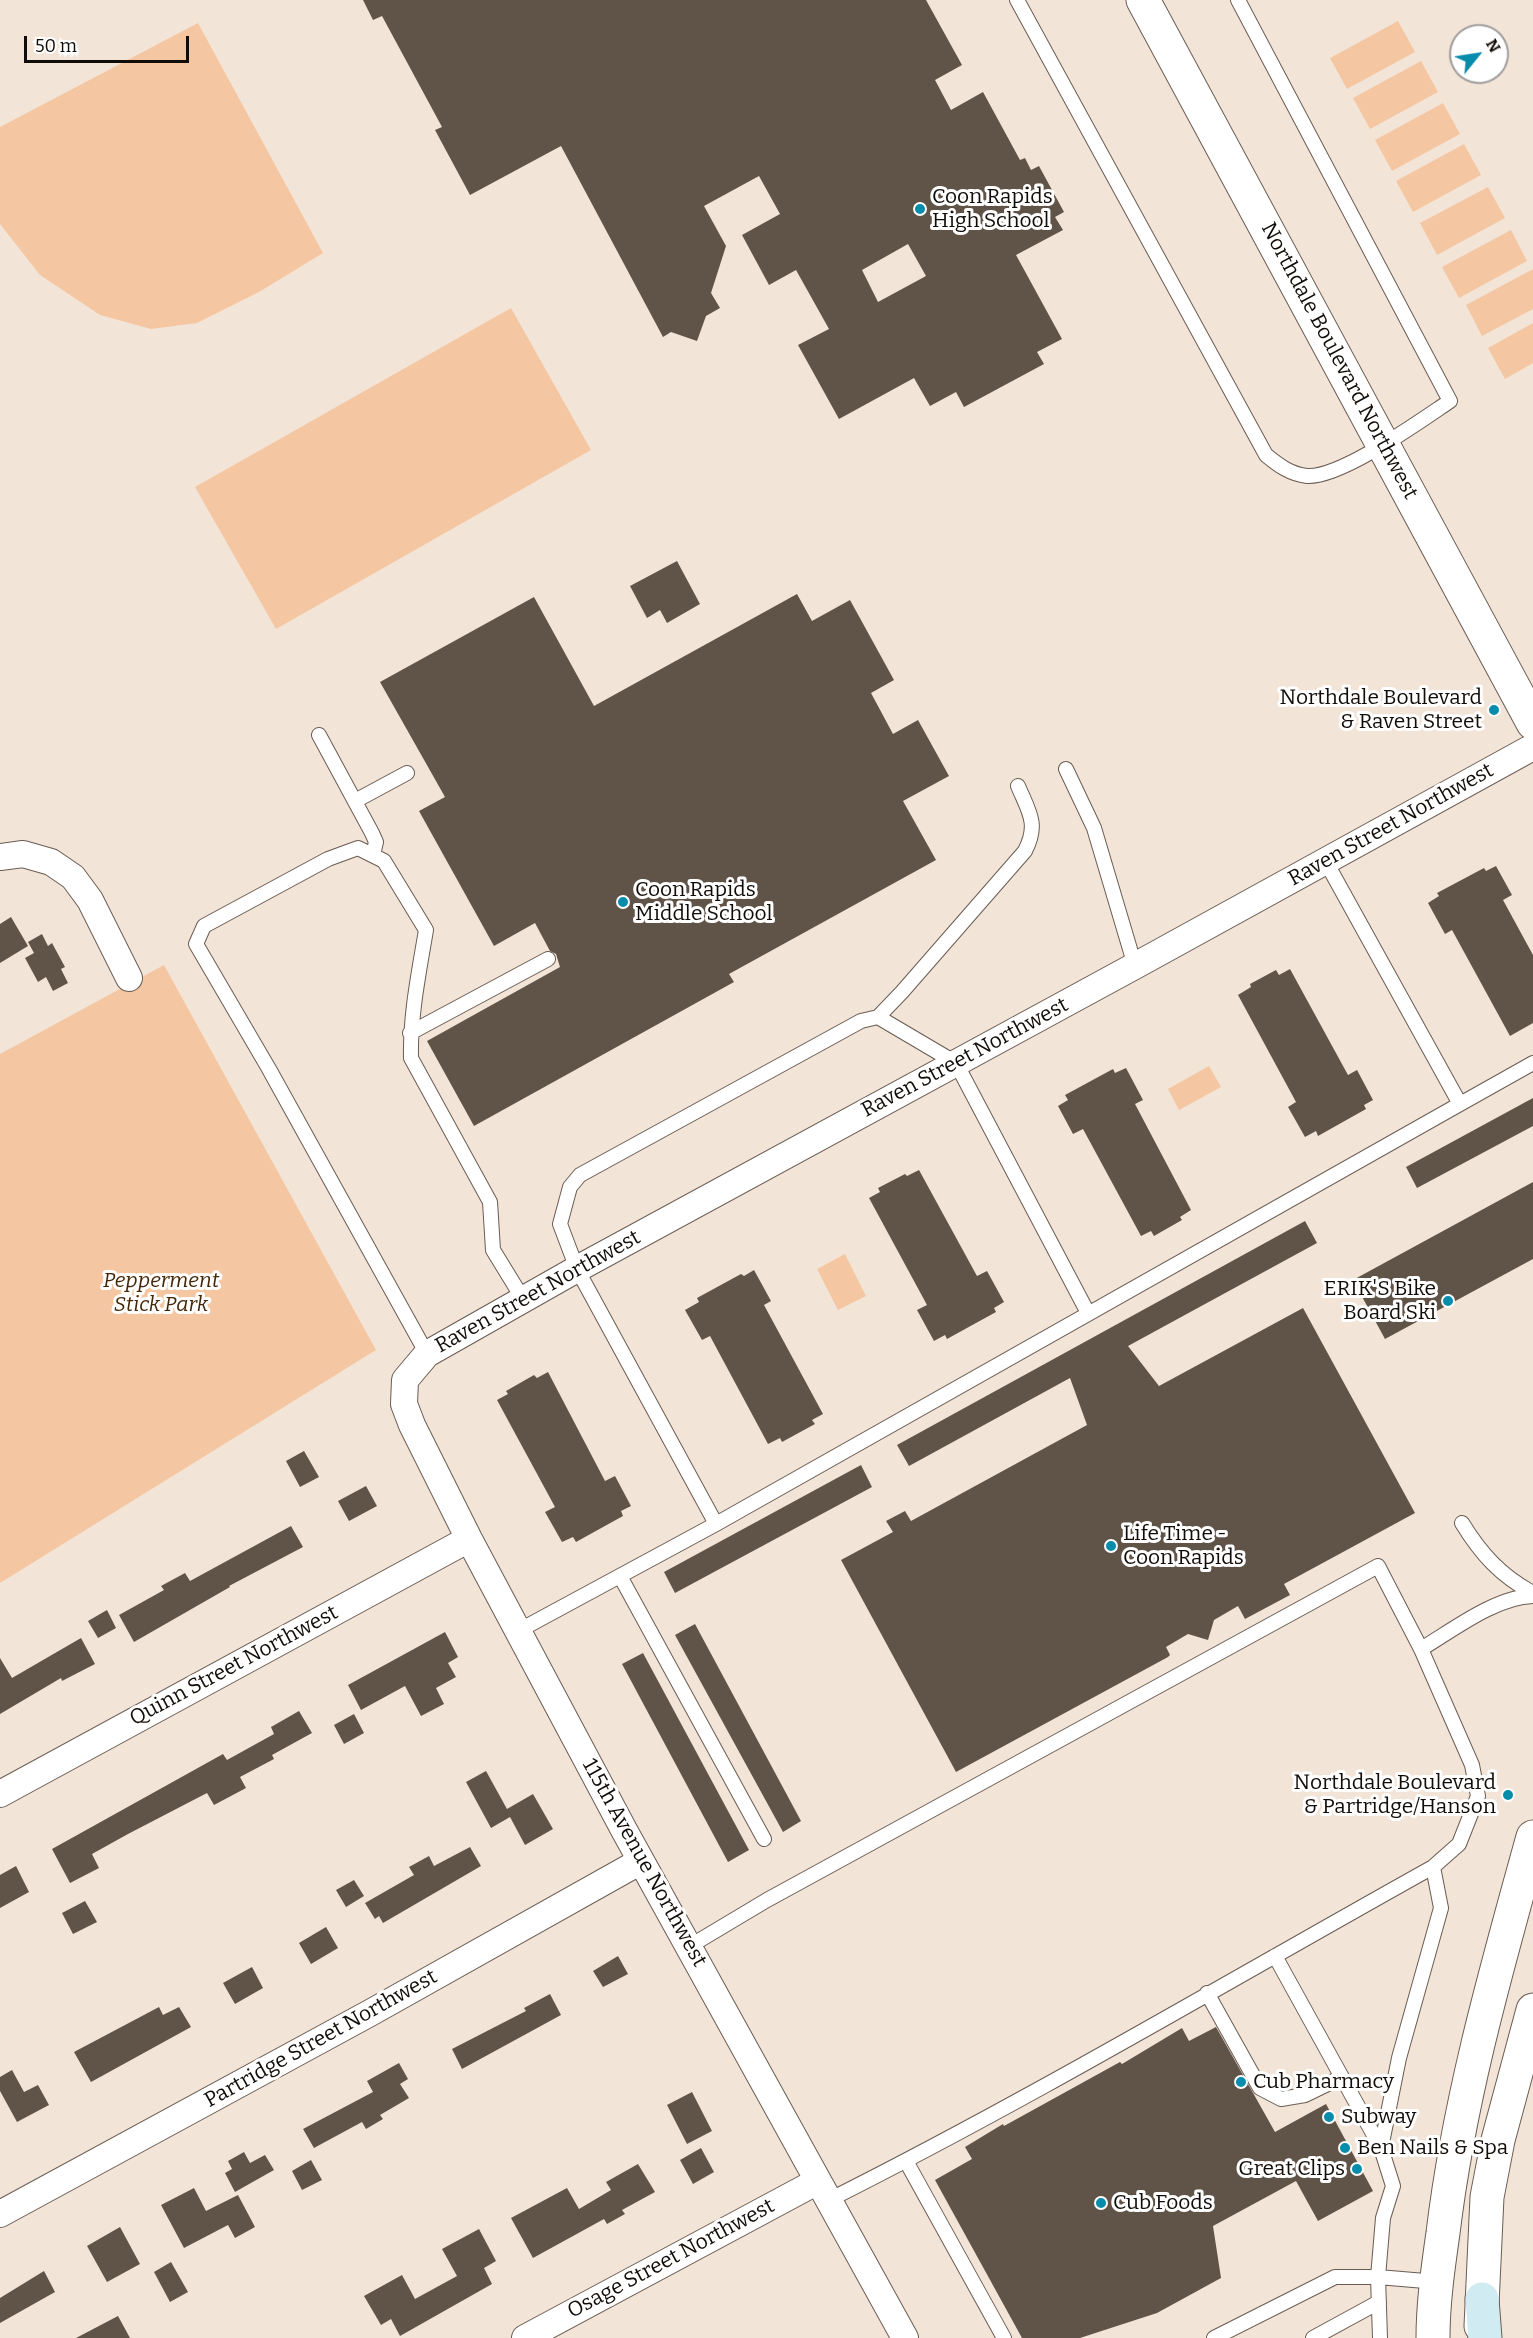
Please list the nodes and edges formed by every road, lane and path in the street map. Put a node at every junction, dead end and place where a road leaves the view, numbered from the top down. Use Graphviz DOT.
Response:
graph roads {
  1 [pos="1017,0"];
  2 [pos="1143,0"];
  3 [pos="1238,0"];
  4 [pos="1384,444"];
  5 [pos="1533,723"];
  6 [pos="319,735"];
  7 [pos="1533,747"];
  8 [pos="1066,769"];
  9 [pos="407,773"];
  10 [pos="1018,786"];
  11 [pos="355,801"];
  12 [pos="373,855"];
  13 [pos="0,856"];
  14 [pos="1326,862"];
  15 [pos="548,959"];
  16 [pos="1135,966"];
  17 [pos="129,978"];
  18 [pos="878,1017"];
  19 [pos="410,1033"];
  20 [pos="956,1063"];
  21 [pos="1533,1063"];
  22 [pos="1460,1104"];
  23 [pos="577,1269"];
  24 [pos="523,1299"];
  25 [pos="1088,1313"];
  26 [pos="427,1354"];
  27 [pos="405,1380"];
  28 [pos="1462,1523"];
  29 [pos="716,1524"];
  30 [pos="469,1539"];
  31 [pos="620,1576"];
  32 [pos="1533,1595"];
  33 [pos="518,1631"];
  34 [pos="1421,1649"];
  35 [pos="0,1794"];
  36 [pos="1533,1837"];
  37 [pos="764,1839"];
  38 [pos="641,1861"];
  39 [pos="1433,1867"];
  40 [pos="690,1946"];
  41 [pos="1275,1956"];
  42 [pos="1207,1993"];
  43 [pos="1532,2020"];
  44 [pos="1342,2078"];
  45 [pos="1381,2148"];
  46 [pos="906,2161"];
  47 [pos="823,2190"];
  48 [pos="0,2214"];
  49 [pos="1378,2277"];
  50 [pos="1437,2282"];
  51 [pos="1482,2299"];
  52 [pos="1379,2302"];
  53 [pos="525,2338"];
  54 [pos="905,2338"];
  55 [pos="1004,2338"];
  56 [pos="1214,2338"];
  57 [pos="1313,2338"];
  58 [pos="1380,2338"];
  59 [pos="1433,2338"];
  60 [pos="1483,2338"];
  1 -- 4 [label="lane"];
  2 -- 4 [label="street, Northdale Boulevard Northwest"];
  3 -- 4 [label="lane"];
  4 -- 5 [label="street, Northdale Boulevard Northwest"];
  6 -- 11 [label="lane"];
  7 -- 14 [label="street, Raven Street Northwest"];
  8 -- 16 [label="lane"];
  9 -- 11 [label="lane"];
  10 -- 18 [label="lane"];
  11 -- 12 [label="lane"];
  12 -- 19 [label="lane"];
  12 -- 26 [label="lane"];
  13 -- 17 [label="street"];
  14 -- 16 [label="street, Raven Street Northwest"];
  14 -- 22 [label="lane"];
  15 -- 19 [label="lane"];
  16 -- 20 [label="street, Raven Street Northwest"];
  18 -- 20 [label="lane"];
  18 -- 23 [label="lane"];
  19 -- 24 [label="lane"];
  20 -- 23 [label="street, Raven Street Northwest"];
  20 -- 25 [label="lane"];
  21 -- 22 [label="lane"];
  22 -- 25 [label="lane"];
  23 -- 24 [label="street, Raven Street Northwest"];
  23 -- 29 [label="lane"];
  24 -- 26 [label="street, Raven Street Northwest"];
  25 -- 29 [label="lane"];
  26 -- 27 [label="street, Raven Street Northwest"];
  27 -- 30 [label="street, 115th Avenue Northwest"];
  28 -- 32 [label="lane"];
  29 -- 31 [label="lane"];
  30 -- 33 [label="street, 115th Avenue Northwest"];
  30 -- 35 [label="street, Quinn Street Northwest"];
  31 -- 33 [label="lane"];
  31 -- 37 [label="lane"];
  32 -- 34 [label="lane"];
  33 -- 38 [label="street, 115th Avenue Northwest"];
  34 -- 39 [label="lane"];
  34 -- 40 [label="lane"];
  36 -- 50 [label="street"];
  38 -- 40 [label="street, 115th Avenue Northwest"];
  38 -- 48 [label="street, Partridge Street Northwest"];
  39 -- 41 [label="lane"];
  39 -- 45 [label="lane"];
  40 -- 47 [label="street, 115th Avenue Northwest"];
  41 -- 42 [label="lane"];
  41 -- 44 [label="lane"];
  42 -- 44 [label="lane"];
  42 -- 46 [label="lane"];
  43 -- 51 [label="street"];
  44 -- 45 [label="lane"];
  45 -- 49 [label="lane"];
  46 -- 47 [label="lane"];
  46 -- 55 [label="lane"];
  47 -- 53 [label="street, Osage Street Northwest"];
  47 -- 54 [label="street, 115th Avenue Northwest"];
  49 -- 50 [label="lane"];
  49 -- 52 [label="lane"];
  49 -- 56 [label="lane"];
  50 -- 59 [label="street"];
  51 -- 60 [label="main road"];
  52 -- 57 [label="lane"];
  52 -- 58 [label="lane"];
}
